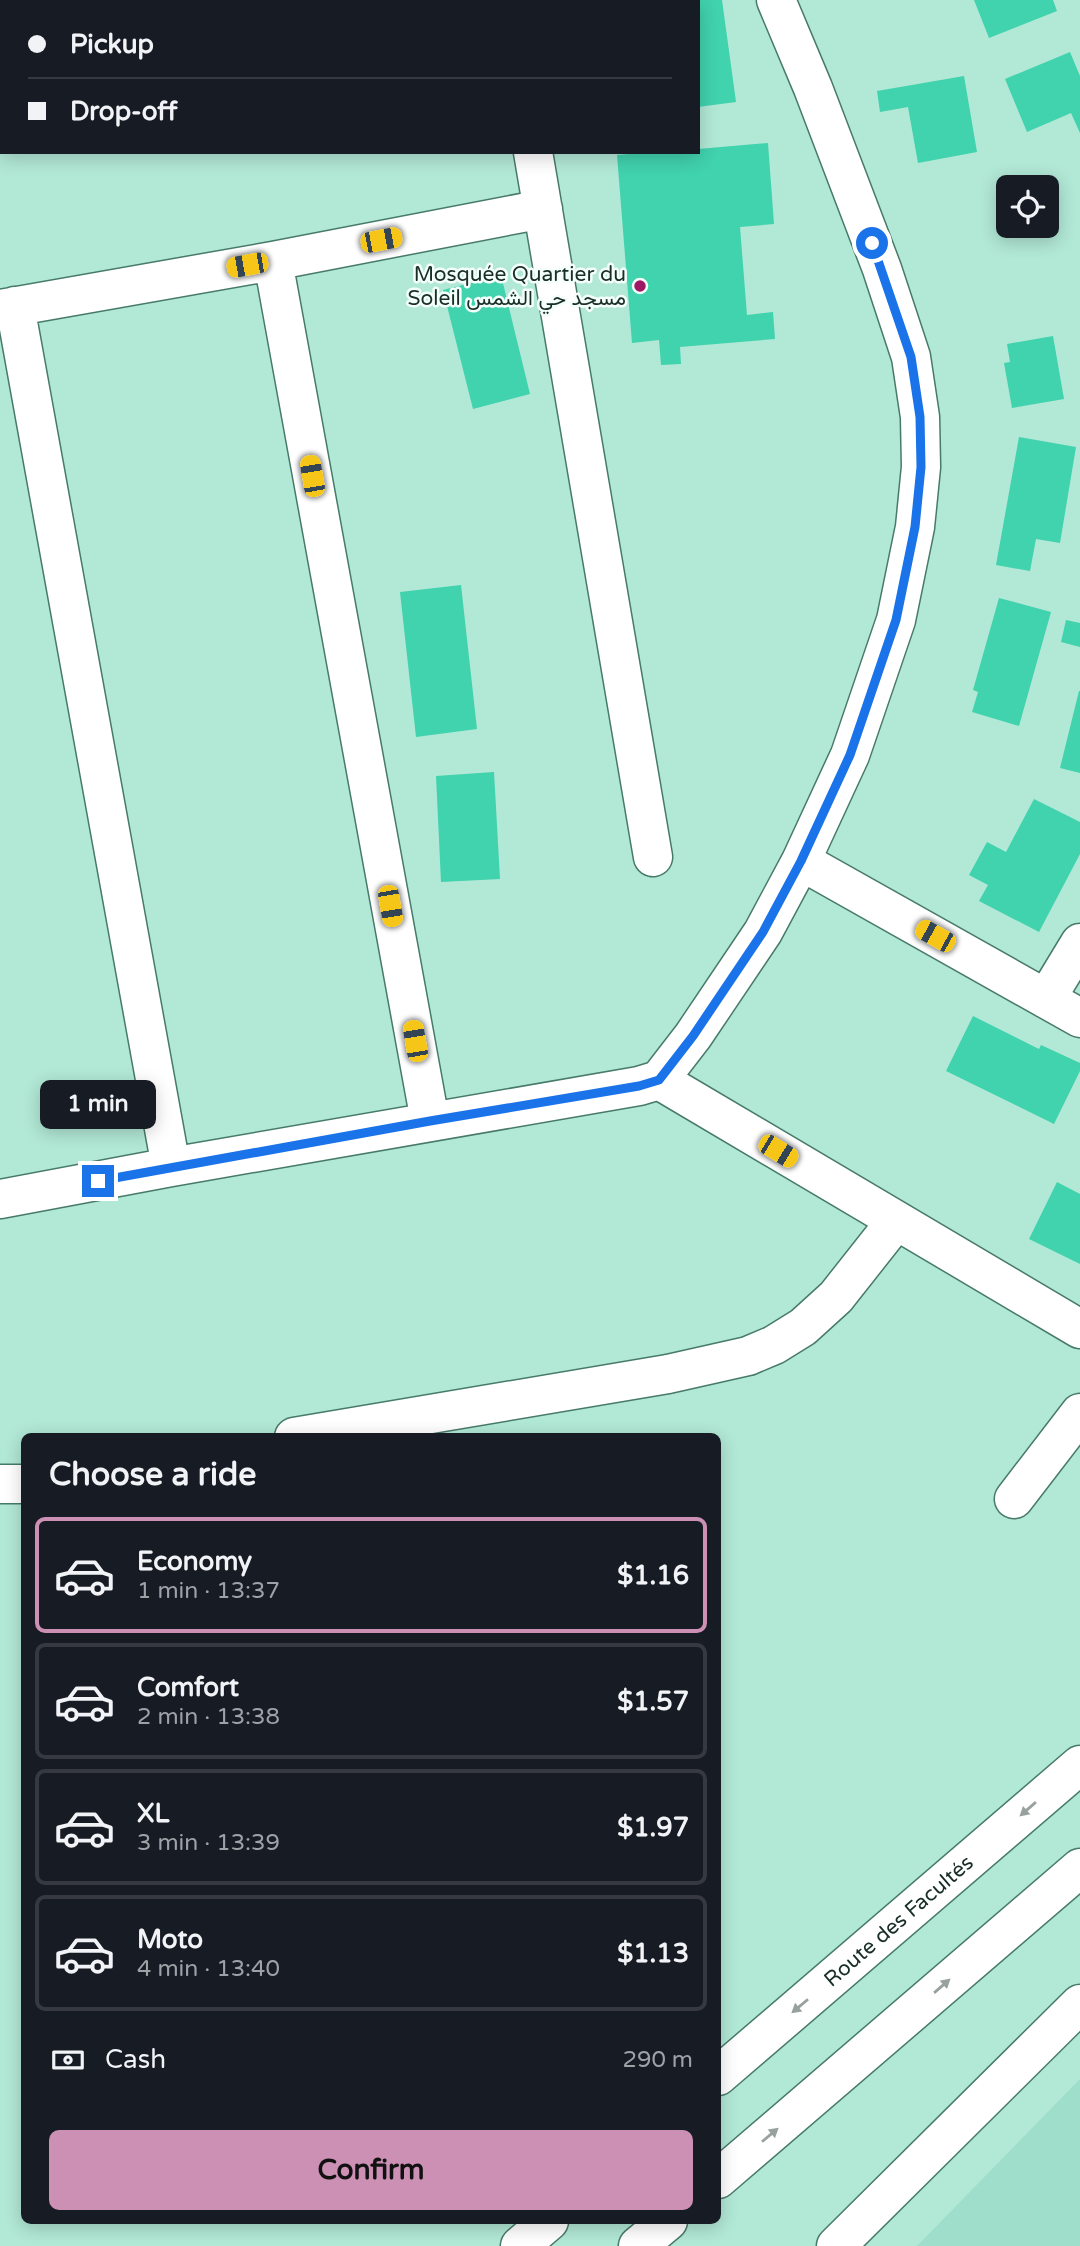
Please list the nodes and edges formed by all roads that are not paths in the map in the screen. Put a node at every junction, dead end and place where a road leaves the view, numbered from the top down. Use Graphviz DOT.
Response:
graph roads {
  1 [pos="776,0"];
  2 [pos="533,154"];
  3 [pos="543,209"];
  4 [pos="273,261"];
  5 [pos="8,308"];
  6 [pos="653,857"];
  7 [pos="801,861"];
  8 [pos="1080,943"];
  9 [pos="1046,999"];
  10 [pos="1080,1018"];
  11 [pos="659,1080"];
  12 [pos="430,1121"];
  13 [pos="171,1167"];
  14 [pos="0,1199"];
  15 [pos="896,1221"];
  16 [pos="1080,1329"];
  17 [pos="1080,1413"];
  18 [pos="318,1433"];
  19 [pos="21,1483"];
  20 [pos="0,1484"];
  21 [pos="1014,1499"];
  22 [pos="1080,1765"];
  23 [pos="1080,1868"];
  24 [pos="1080,2004"];
  25 [pos="721,2073"];
  26 [pos="721,2176"];
  27 [pos="546,2224"];
  28 [pos="664,2224"];
  29 [pos="520,2246"];
  30 [pos="638,2246"];
  31 [pos="836,2246"];
  1 -- 7 [label="street"];
  2 -- 3 [label="street"];
  3 -- 4 [label="street"];
  3 -- 6 [label="street"];
  4 -- 5 [label="street"];
  4 -- 12 [label="street"];
  5 -- 13 [label="street"];
  7 -- 9 [label="street"];
  7 -- 11 [label="street"];
  8 -- 9 [label="street"];
  9 -- 10 [label="street"];
  11 -- 12 [label="street"];
  11 -- 15 [label="street"];
  12 -- 13 [label="street"];
  13 -- 14 [label="street"];
  15 -- 16 [label="street"];
  15 -- 18 [label="street"];
  17 -- 21 [label="street"];
  19 -- 20 [label="street"];
  22 -- 25 [label="street, Route des Facultés, one-way"];
  26 -- 23 [label="street, one-way"];
  24 -- 31 [label="street"];
  27 -- 29 [label="street"];
  28 -- 30 [label="street"];
}
